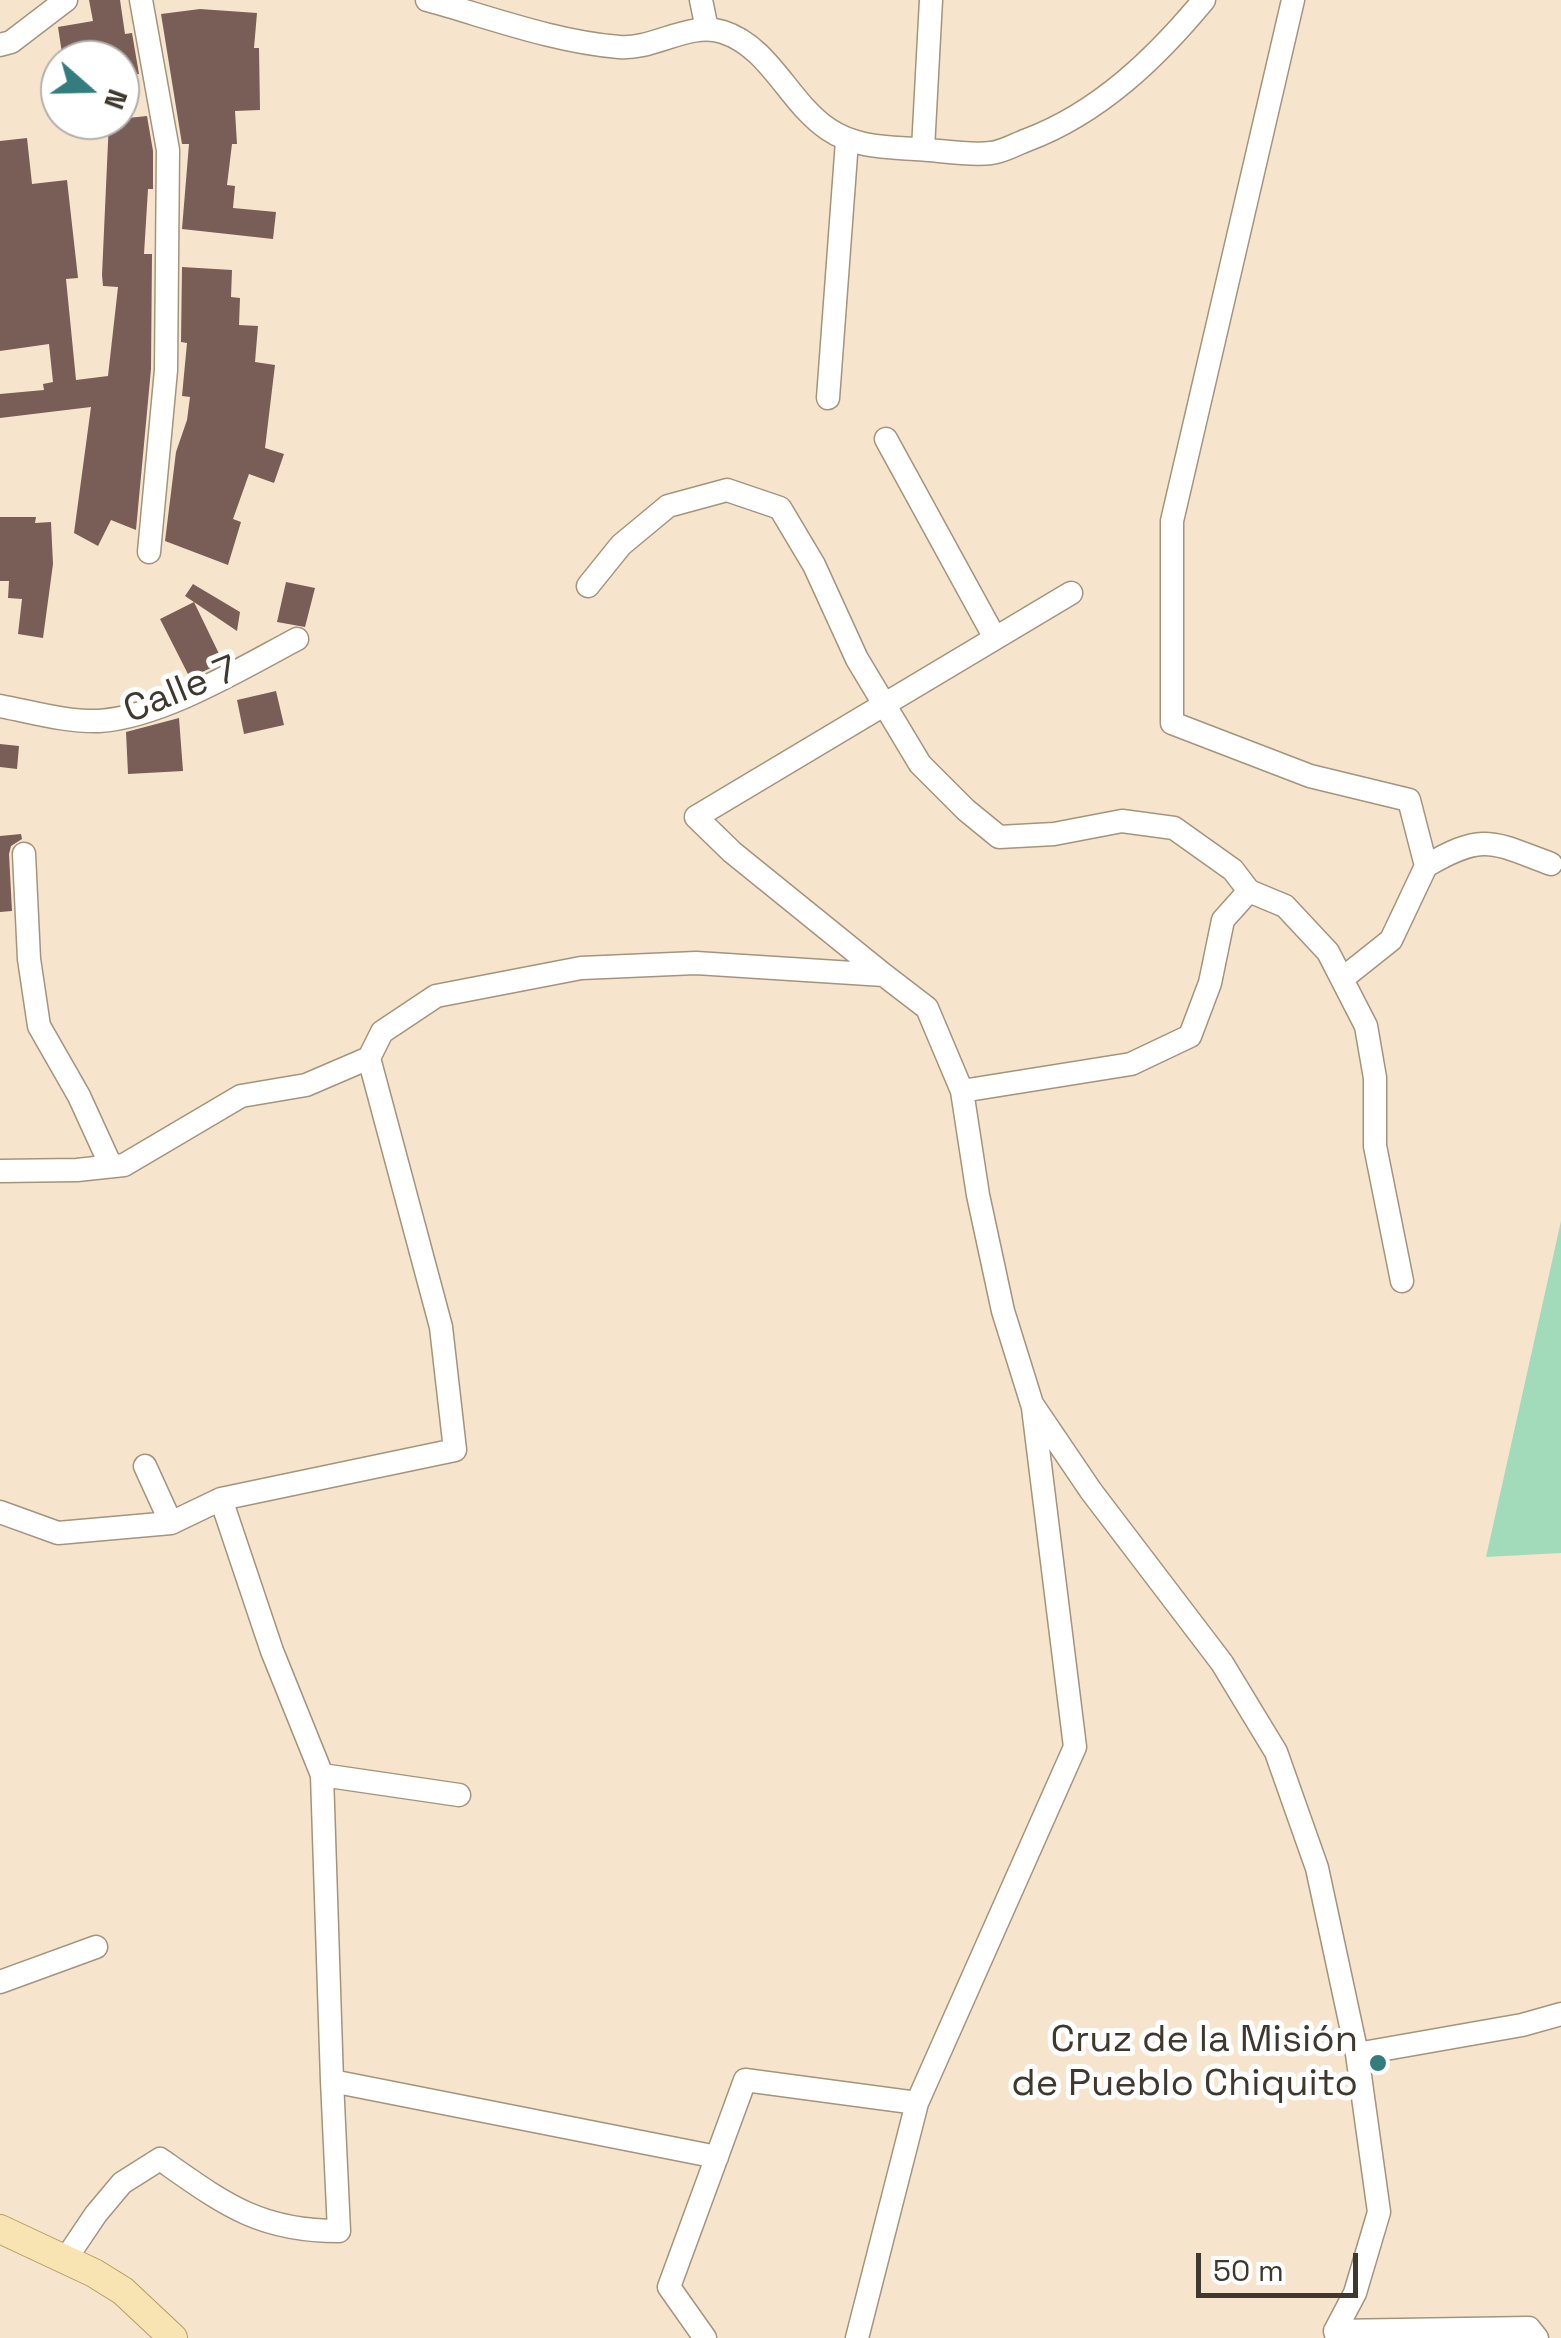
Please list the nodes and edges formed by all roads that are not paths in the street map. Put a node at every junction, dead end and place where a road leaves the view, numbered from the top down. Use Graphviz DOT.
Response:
graph roads {
  1 [pos="66,0"];
  2 [pos="141,0"];
  3 [pos="427,0"];
  4 [pos="700,0"];
  5 [pos="931,0"];
  6 [pos="1204,0"];
  7 [pos="1293,0"];
  8 [pos="707,29"];
  9 [pos="0,45"];
  10 [pos="846,140"];
  11 [pos="923,149"];
  12 [pos="828,398"];
  13 [pos="886,439"];
  14 [pos="150,552"];
  15 [pos="588,586"];
  16 [pos="1072,594"];
  17 [pos="298,638"];
  18 [pos="995,638"];
  19 [pos="882,703"];
  20 [pos="0,706"];
  21 [pos="24,854"];
  22 [pos="1551,864"];
  23 [pos="1426,866"];
  24 [pos="1250,891"];
  25 [pos="884,976"];
  26 [pos="1342,979"];
  27 [pos="369,1058"];
  28 [pos="962,1091"];
  29 [pos="111,1166"];
  30 [pos="0,1171"];
  31 [pos="1402,1282"];
  32 [pos="1032,1404"];
  33 [pos="144,1466"];
  34 [pos="222,1500"];
  35 [pos="0,1512"];
  36 [pos="171,1523"];
  37 [pos="322,1775"];
  38 [pos="459,1794"];
  39 [pos="96,1947"];
  40 [pos="0,1982"];
  41 [pos="1561,2014"];
  42 [pos="1358,2054"];
  43 [pos="332,2080"];
  44 [pos="917,2103"];
  45 [pos="717,2157"];
  46 [pos="0,2229"];
  47 [pos="65,2260"];
  48 [pos="1336,2334"];
  49 [pos="173,2338"];
  50 [pos="705,2338"];
  51 [pos="857,2338"];
  52 [pos="1537,2338"];
  1 -- 9 [label="street"];
  2 -- 14 [label="street"];
  3 -- 8 [label="street"];
  4 -- 8 [label="street"];
  5 -- 11 [label="street"];
  6 -- 11 [label="street"];
  7 -- 23 [label="street"];
  8 -- 10 [label="street"];
  10 -- 11 [label="street"];
  10 -- 12 [label="street"];
  13 -- 18 [label="street"];
  15 -- 19 [label="street"];
  16 -- 18 [label="street"];
  17 -- 20 [label="street, Calle 7"];
  18 -- 19 [label="street"];
  19 -- 24 [label="street"];
  19 -- 25 [label="street"];
  21 -- 29 [label="street"];
  22 -- 23 [label="street"];
  23 -- 26 [label="street"];
  24 -- 26 [label="street"];
  24 -- 28 [label="street"];
  25 -- 27 [label="street"];
  25 -- 28 [label="street"];
  26 -- 31 [label="street"];
  27 -- 29 [label="street"];
  27 -- 34 [label="street"];
  28 -- 32 [label="street"];
  29 -- 30 [label="street"];
  32 -- 42 [label="street"];
  32 -- 44 [label="street"];
  33 -- 36 [label="street"];
  34 -- 36 [label="street"];
  34 -- 37 [label="street"];
  35 -- 36 [label="street"];
  37 -- 38 [label="street"];
  37 -- 43 [label="street"];
  39 -- 40 [label="street"];
  41 -- 42 [label="street"];
  42 -- 48 [label="street"];
  43 -- 45 [label="street"];
  43 -- 47 [label="street"];
  44 -- 45 [label="street"];
  44 -- 51 [label="street"];
  45 -- 50 [label="street"];
  46 -- 47 [label="main road"];
  47 -- 49 [label="main road"];
  48 -- 52 [label="street"];
}
